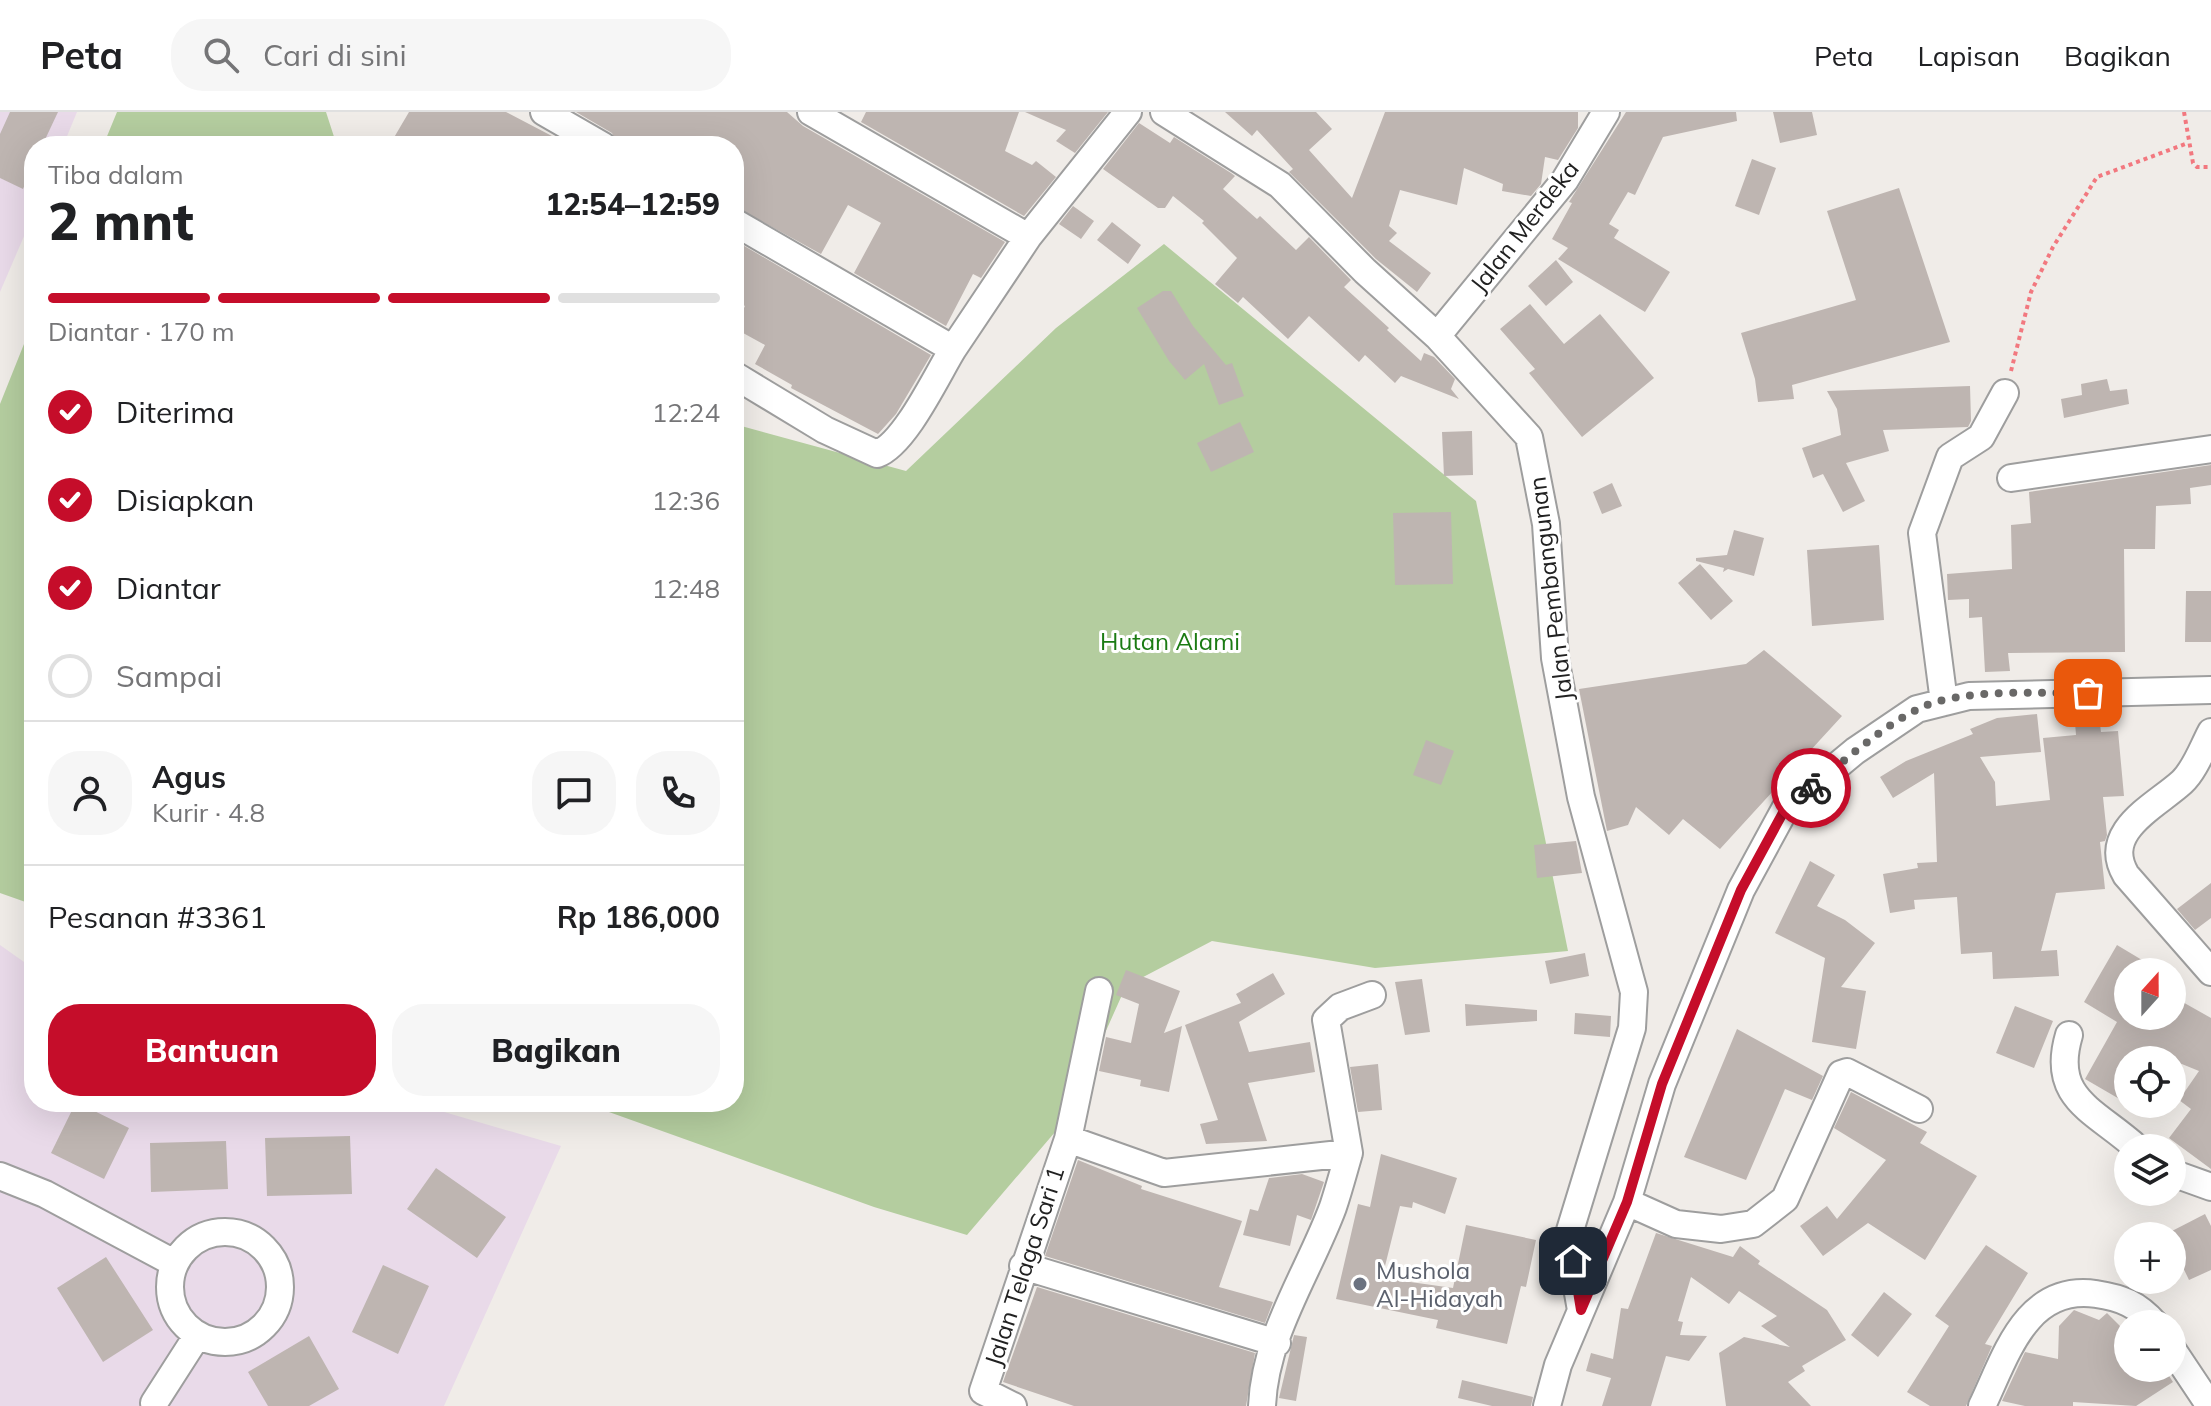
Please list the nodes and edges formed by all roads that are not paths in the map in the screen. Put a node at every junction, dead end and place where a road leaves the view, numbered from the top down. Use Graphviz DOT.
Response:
graph roads {
  1 [pos="544,112"];
  2 [pos="811,112"];
  3 [pos="1128,112"];
  4 [pos="1164,112"];
  5 [pos="1606,112"];
  6 [pos="851,122"];
  7 [pos="586,136"];
  8 [pos="744,228"];
  9 [pos="1028,237"];
  10 [pos="1437,336"];
  11 [pos="953,349"];
  12 [pos="744,381"];
  13 [pos="2005,393"];
  14 [pos="2211,449"];
  15 [pos="2011,478"];
  16 [pos="2210,692"];
  17 [pos="1944,702"];
  18 [pos="2211,732"];
  19 [pos="2211,972"];
  20 [pos="1099,991"];
  21 [pos="1372,995"];
  22 [pos="2069,1035"];
  23 [pos="1919,1109"];
  24 [pos="2120,1134"];
  25 [pos="1068,1139"];
  26 [pos="1349,1153"];
  27 [pos="0,1176"];
  28 [pos="2186,1178"];
  29 [pos="2211,1187"];
  30 [pos="1627,1202"];
  31 [pos="174,1263"];
  32 [pos="1023,1266"];
  33 [pos="1581,1310"];
  34 [pos="2142,1310"];
  35 [pos="197,1336"];
  36 [pos="1277,1343"];
  37 [pos="2186,1370"];
  38 [pos="981,1398"];
  39 [pos="154,1403"];
  40 [pos="1013,1406"];
  41 [pos="1262,1406"];
  42 [pos="1547,1406"];
  43 [pos="1982,1406"];
  44 [pos="2210,1406"];
  1 -- 7 [label="street"];
  2 -- 6 [label="street"];
  3 -- 9 [label="street"];
  4 -- 10 [label="street, Jalan Pembangunan"];
  5 -- 10 [label="street, Jalan Merdeka"];
  6 -- 9 [label="street"];
  8 -- 11 [label="street"];
  9 -- 11 [label="street"];
  10 -- 33 [label="street, Jalan Pembangunan"];
  11 -- 12 [label="street"];
  13 -- 17 [label="street"];
  14 -- 15 [label="street"];
  16 -- 17 [label="street"];
  17 -- 30 [label="street"];
  18 -- 19 [label="street"];
  20 -- 25 [label="street"];
  21 -- 26 [label="street"];
  22 -- 24 [label="street"];
  23 -- 30 [label="street"];
  25 -- 26 [label="street, Jalan Telaga Sari 1"];
  25 -- 32 [label="street, Jalan Telaga Sari 1"];
  26 -- 36 [label="street"];
  27 -- 31 [label="street"];
  28 -- 29 [label="street"];
  30 -- 33 [label="street"];
  31 -- 35 [label="street"];
  31 -- 35 [label="street"];
  32 -- 36 [label="street"];
  32 -- 38 [label="street, Jalan Telaga Sari 1"];
  33 -- 42 [label="street"];
  34 -- 43 [label="street"];
  35 -- 39 [label="street"];
  36 -- 41 [label="street"];
  37 -- 44 [label="street"];
  38 -- 40 [label="street, Jalan Telaga Sari 1"];
}
